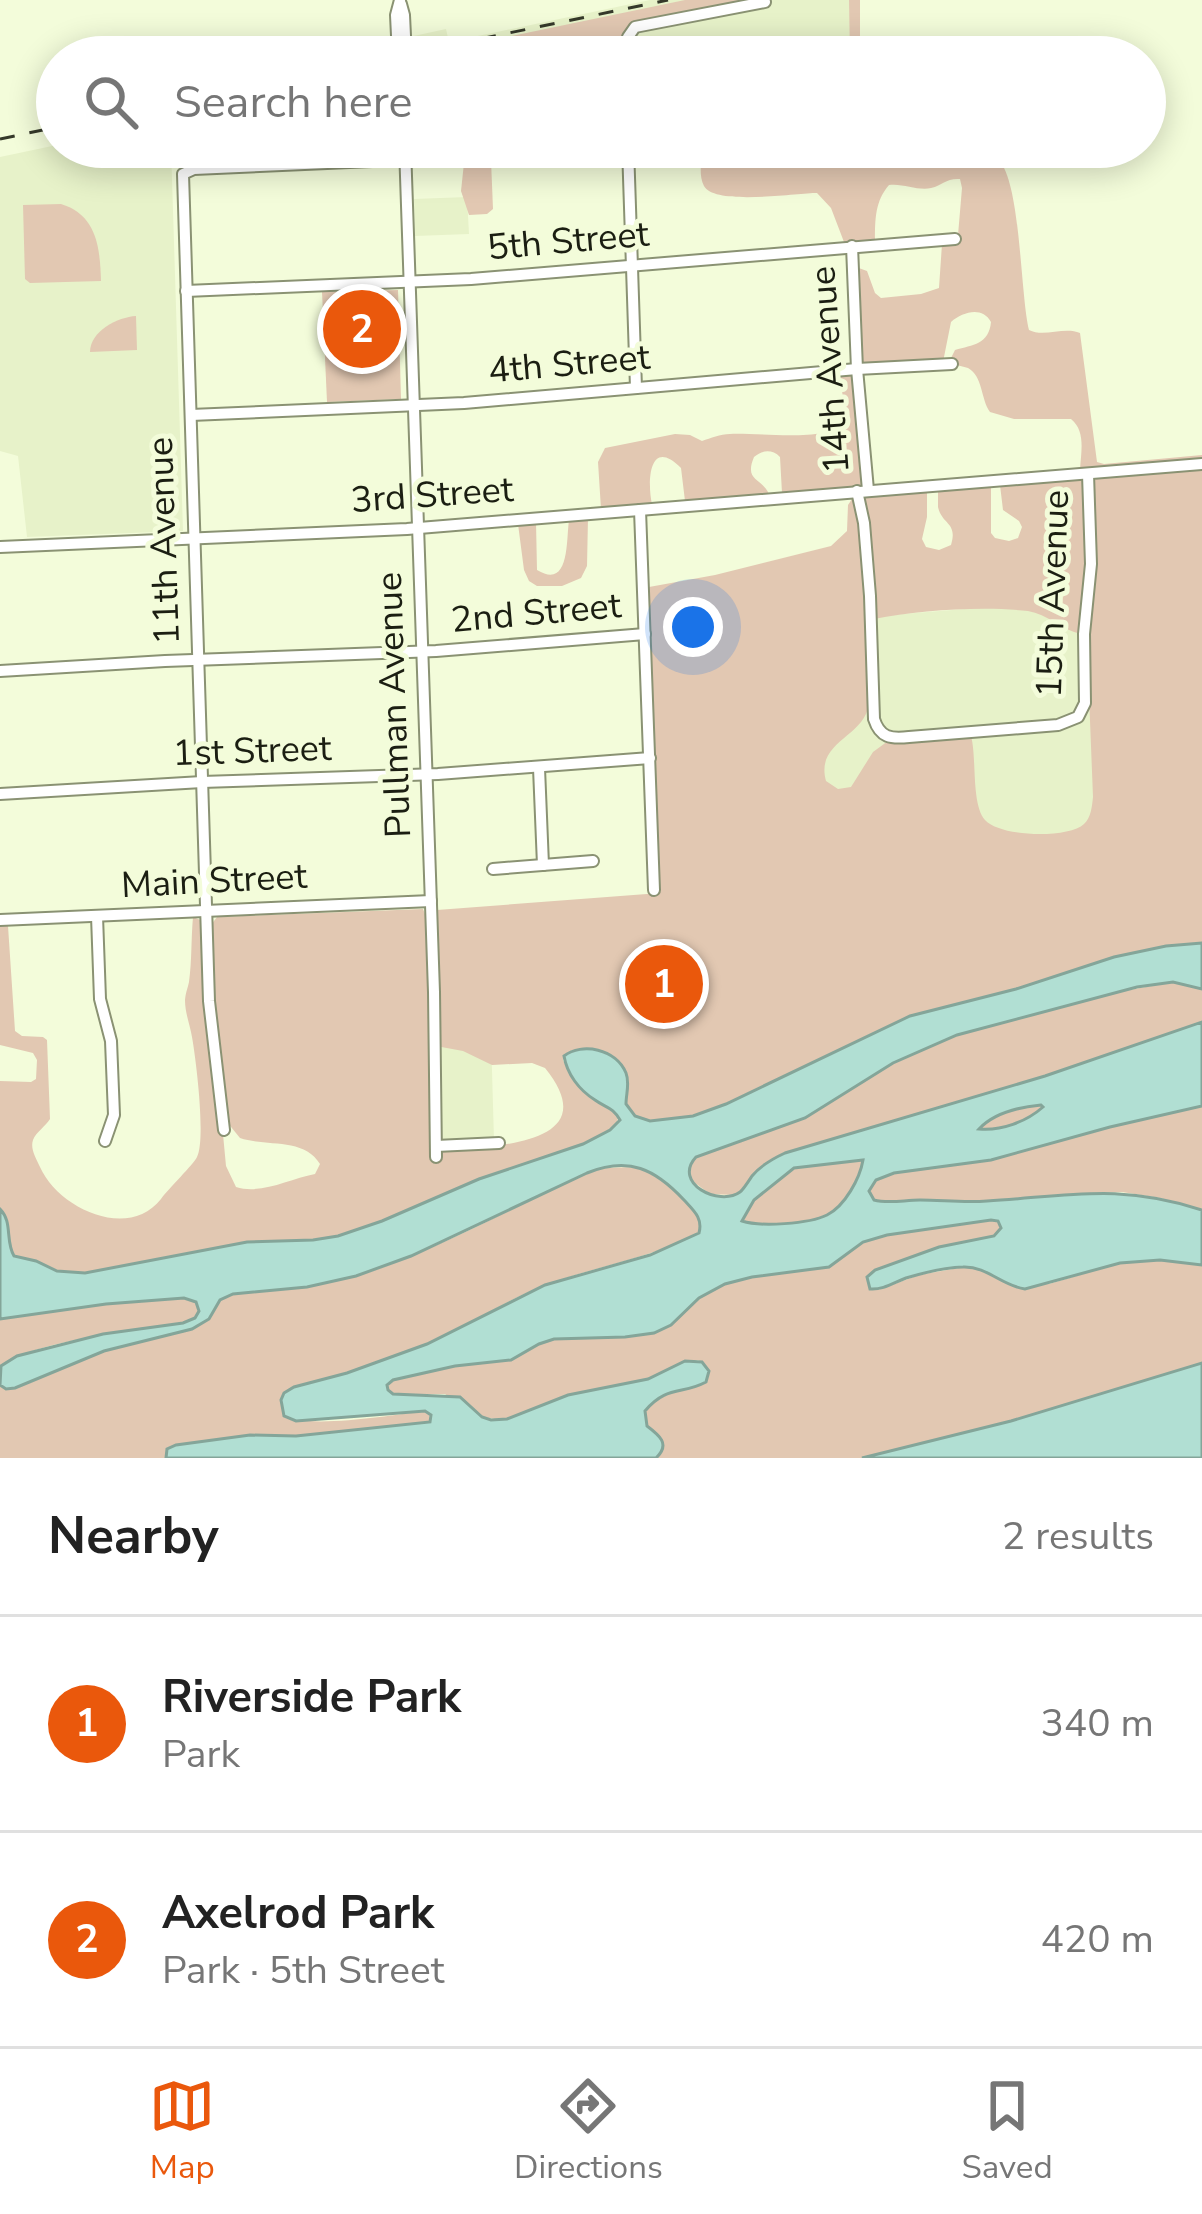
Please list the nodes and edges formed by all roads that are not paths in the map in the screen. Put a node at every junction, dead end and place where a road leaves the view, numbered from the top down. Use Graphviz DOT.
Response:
graph roads {
  1 [pos="400,1"];
  2 [pos="765,2"];
  3 [pos="399,36"];
  4 [pos="630,36"];
  5 [pos="222,168"];
  6 [pos="406,168"];
  7 [pos="629,168"];
  8 [pos="955,239"];
  9 [pos="852,246"];
  10 [pos="632,265"];
  11 [pos="410,282"];
  12 [pos="186,291"];
  13 [pos="952,364"];
  14 [pos="857,369"];
  15 [pos="637,388"];
  16 [pos="414,406"];
  17 [pos="190,415"];
  18 [pos="1202,464"];
  19 [pos="1088,473"];
  20 [pos="862,490"];
  21 [pos="640,509"];
  22 [pos="417,528"];
  23 [pos="194,538"];
  24 [pos="0,547"];
  25 [pos="645,634"];
  26 [pos="422,652"];
  27 [pos="198,660"];
  28 [pos="0,671"];
  29 [pos="879,731"];
  30 [pos="650,758"];
  31 [pos="539,768"];
  32 [pos="426,775"];
  33 [pos="202,782"];
  34 [pos="0,794"];
  35 [pos="593,862"];
  36 [pos="543,865"];
  37 [pos="493,869"];
  38 [pos="654,890"];
  39 [pos="431,901"];
  40 [pos="207,911"];
  41 [pos="97,916"];
  42 [pos="0,920"];
  43 [pos="224,1130"];
  44 [pos="105,1142"];
  45 [pos="500,1143"];
  1 -- 3 [label="street"];
  2 -- 4 [label="street"];
  5 -- 12 [label="street, 11th Avenue"];
  6 -- 11 [label="street, Pullman Avenue"];
  7 -- 10 [label="street"];
  8 -- 9 [label="street, 5th Street"];
  9 -- 10 [label="street, 5th Street"];
  9 -- 14 [label="street, 14th Avenue"];
  10 -- 11 [label="street, 5th Street"];
  10 -- 15 [label="street"];
  11 -- 12 [label="street, 5th Street"];
  11 -- 16 [label="street, Pullman Avenue"];
  12 -- 17 [label="street, 11th Avenue"];
  13 -- 14 [label="street, 4th Street"];
  14 -- 15 [label="street, 4th Street"];
  14 -- 20 [label="street, 14th Avenue"];
  15 -- 16 [label="street, 4th Street"];
  16 -- 17 [label="street, 4th Street"];
  16 -- 22 [label="street, Pullman Avenue"];
  17 -- 23 [label="street, 11th Avenue"];
  18 -- 19 [label="street, 3rd Street"];
  19 -- 20 [label="street, 3rd Street"];
  19 -- 29 [label="street, 15th Avenue"];
  20 -- 21 [label="street, 3rd Street"];
  20 -- 29 [label="street, 14th Avenue"];
  21 -- 22 [label="street, 3rd Street"];
  21 -- 25 [label="street"];
  22 -- 23 [label="street, 3rd Street"];
  22 -- 26 [label="street, Pullman Avenue"];
  23 -- 24 [label="street, 3rd Street"];
  23 -- 27 [label="street, 11th Avenue"];
  25 -- 26 [label="street, 2nd Street"];
  25 -- 30 [label="street"];
  26 -- 27 [label="street, 2nd Street"];
  26 -- 32 [label="street, Pullman Avenue"];
  27 -- 28 [label="street, 2nd Street"];
  27 -- 33 [label="street, 11th Avenue"];
  30 -- 31 [label="street, 1st Street"];
  30 -- 38 [label="street"];
  31 -- 32 [label="street, 1st Street"];
  31 -- 36 [label="street"];
  32 -- 33 [label="street, 1st Street"];
  32 -- 39 [label="street, Pullman Avenue"];
  33 -- 34 [label="street, 1st Street"];
  33 -- 40 [label="street, 11th Avenue"];
  35 -- 36 [label="street"];
  36 -- 37 [label="street"];
  39 -- 40 [label="street, Main Street"];
  39 -- 45 [label="street, Pullman Avenue"];
  40 -- 41 [label="street, Main Street"];
  40 -- 43 [label="street, 11th Avenue"];
  41 -- 42 [label="street, Main Street"];
  41 -- 44 [label="street"];
}
